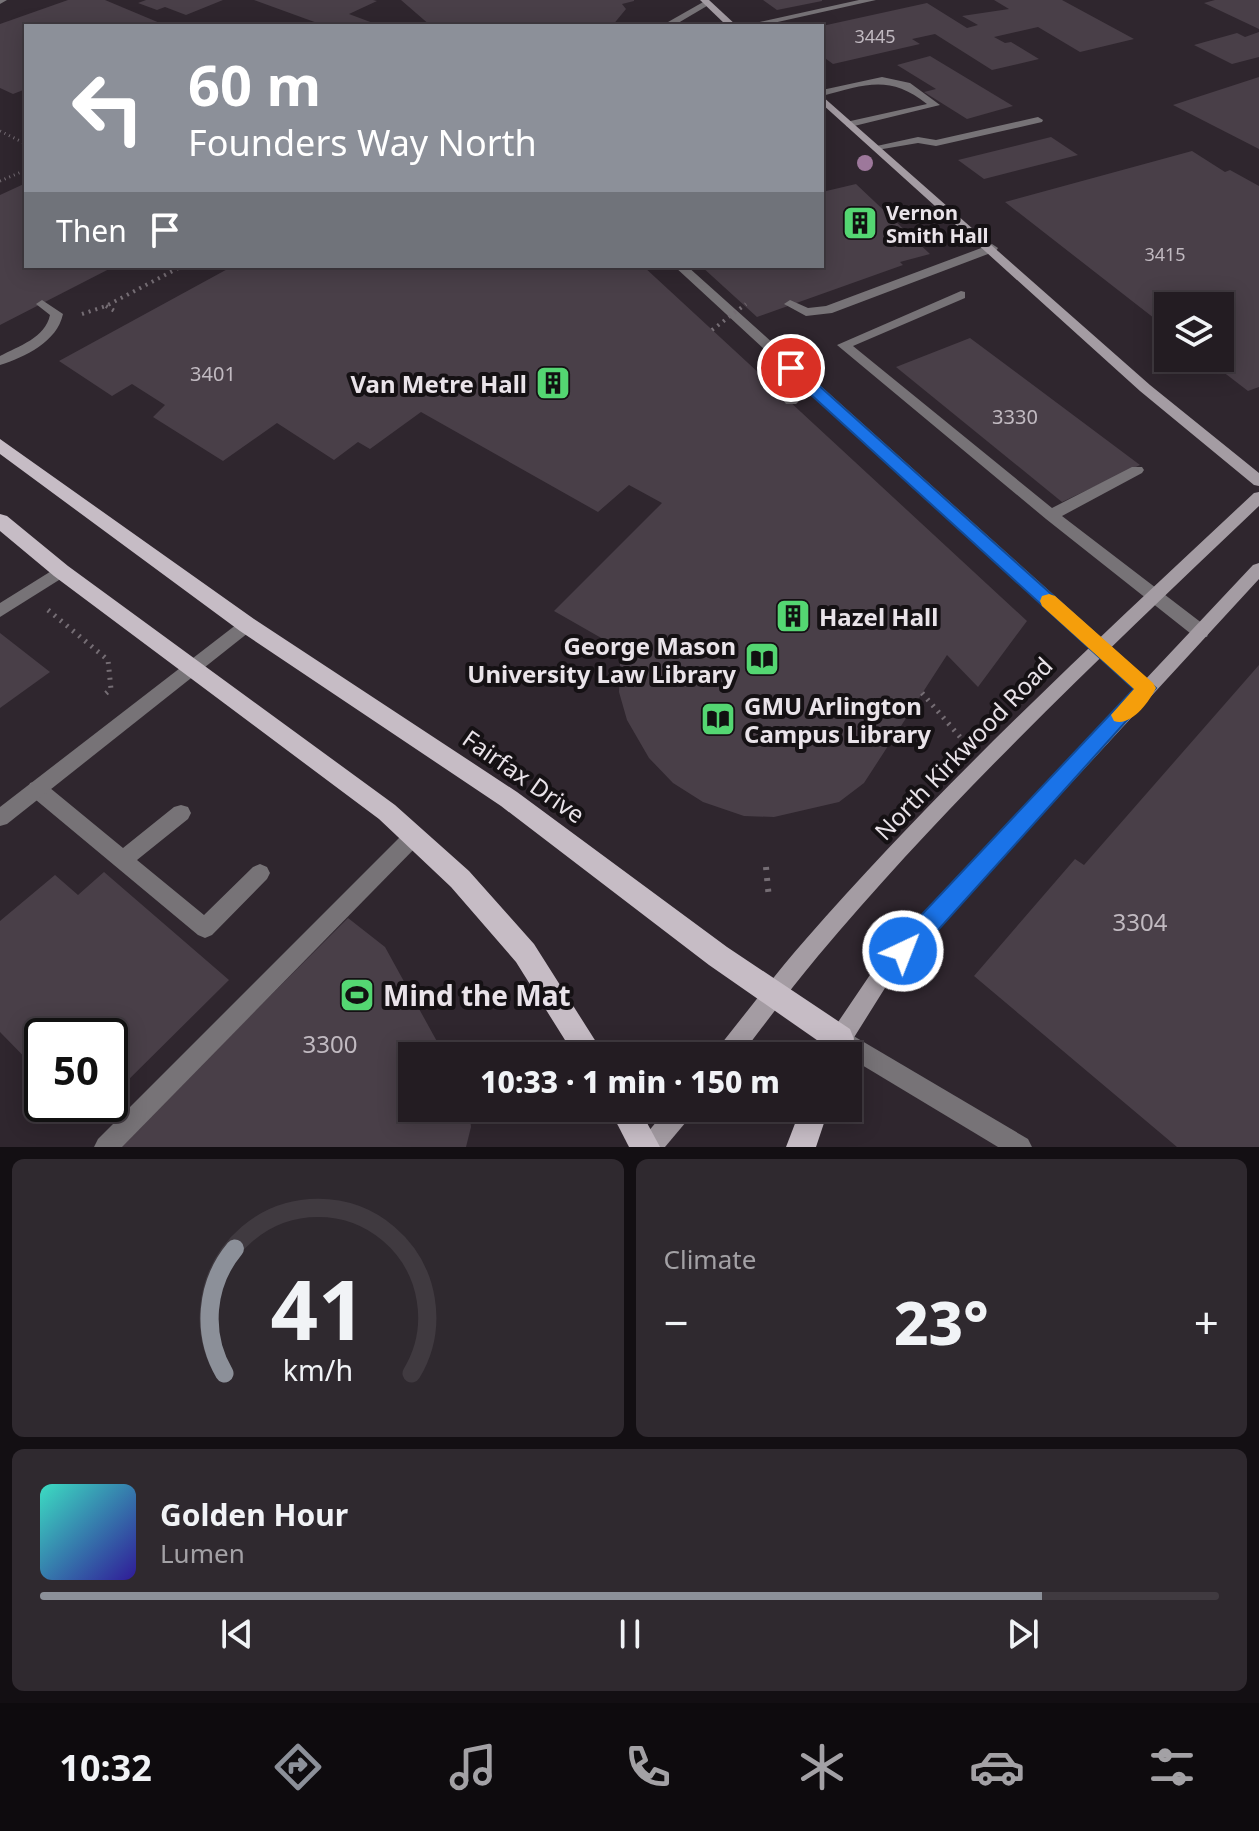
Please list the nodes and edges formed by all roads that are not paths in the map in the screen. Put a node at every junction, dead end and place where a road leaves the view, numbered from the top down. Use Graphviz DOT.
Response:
graph roads {
  1 [pos="872,0"];
  2 [pos="706,2"];
  3 [pos="669,24"];
  4 [pos="730,24"];
  5 [pos="757,24"];
  6 [pos="824,95"];
  7 [pos="824,98"];
  8 [pos="1038,120"];
  9 [pos="850,124"];
  10 [pos="877,147"];
  11 [pos="992,248"];
  12 [pos="682,268"];
  13 [pos="961,295"];
  14 [pos="42,304"];
  15 [pos="790,304"];
  16 [pos="0,361"];
  17 [pos="808,384"];
  18 [pos="791,401"];
  19 [pos="0,445"];
  20 [pos="1137,470"];
  21 [pos="1259,481"];
  22 [pos="1259,497"];
  23 [pos="1051,515"];
  24 [pos="0,521"];
  25 [pos="1259,569"];
  26 [pos="61,571"];
  27 [pos="1156,595"];
  28 [pos="0,611"];
  29 [pos="247,625"];
  30 [pos="1201,632"];
  31 [pos="1100,647"];
  32 [pos="192,667"];
  33 [pos="1146,688"];
  34 [pos="37,789"];
  35 [pos="181,813"];
  36 [pos="0,818"];
  37 [pos="414,836"];
  38 [pos="123,860"];
  39 [pos="260,873"];
  40 [pos="775,996"];
  41 [pos="582,1042"];
  42 [pos="737,1042"];
  43 [pos="830,1042"];
  44 [pos="841,1042"];
  45 [pos="862,1062"];
  46 [pos="632,1122"];
  47 [pos="670,1122"];
  48 [pos="810,1122"];
  49 [pos="106,1147"];
  50 [pos="648,1147"];
  51 [pos="801,1147"];
  52 [pos="1020,1147"];
  1 -- 5 [label="street"];
  2 -- 3 [label="street"];
  2 -- 4 [label="main road"];
  6 -- 9 [label="street"];
  7 -- 9 [label="main road"];
  8 -- 10 [label="street"];
  9 -- 10 [label="main road"];
  10 -- 11 [label="main road"];
  11 -- 15 [label="street"];
  11 -- 21 [label="main road"];
  12 -- 17 [label="street"];
  13 -- 23 [label="street"];
  14 -- 16 [label="street"];
  17 -- 18 [label="street"];
  17 -- 31 [label="street"];
  19 -- 29 [label="main road, Fairfax Drive"];
  20 -- 23 [label="street"];
  22 -- 27 [label="main road, North Kirkwood Road"];
  23 -- 27 [label="street"];
  24 -- 26 [label="main road"];
  25 -- 30 [label="main road"];
  26 -- 28 [label="street"];
  26 -- 32 [label="main road"];
  27 -- 30 [label="street"];
  27 -- 31 [label="main road, North Kirkwood Road"];
  29 -- 32 [label="street"];
  29 -- 40 [label="main road, Fairfax Drive"];
  30 -- 33 [label="main road"];
  31 -- 33 [label="street"];
  31 -- 40 [label="main road, North Kirkwood Road"];
  32 -- 34 [label="street"];
  32 -- 37 [label="main road"];
  33 -- 44 [label="main road"];
  34 -- 36 [label="street"];
  34 -- 38 [label="street"];
  35 -- 38 [label="street"];
  37 -- 41 [label="main road"];
  37 -- 49 [label="street"];
  38 -- 39 [label="street"];
  40 -- 42 [label="main road, North Kirkwood Road"];
  40 -- 43 [label="main road, Fairfax Drive"];
  45 -- 52 [label="street, Fairfax Drive"];
  46 -- 50 [label="main road"];
  47 -- 50 [label="main road"];
  48 -- 51 [label="main road"];
}
